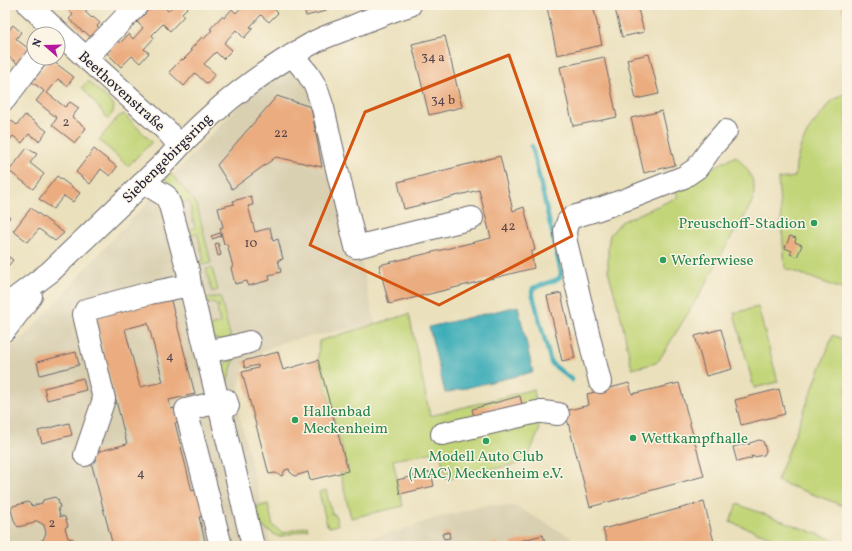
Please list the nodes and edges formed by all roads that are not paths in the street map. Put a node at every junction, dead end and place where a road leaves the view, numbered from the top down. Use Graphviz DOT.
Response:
graph roads {
  1 [pos="29,5"];
  2 [pos="137,5"];
  3 [pos="410,5"];
  4 [pos="49,26"];
  5 [pos="66,41"];
  6 [pos="292,55"];
  7 [pos="86,58"];
  8 [pos="30,66"];
  9 [pos="5,99"];
  10 [pos="726,131"];
  11 [pos="179,145"];
  12 [pos="145,180"];
  13 [pos="472,218"];
  14 [pos="50,272"];
  15 [pos="190,285"];
  16 [pos="5,306"];
  17 [pos="5,330"];
  18 [pos="249,342"];
  19 [pos="206,352"];
  20 [pos="600,382"];
  21 [pos="222,401"];
  22 [pos="558,414"];
  23 [pos="442,434"];
  24 [pos="85,455"];
  25 [pos="244,490"];
  26 [pos="202,501"];
  27 [pos="221,546"];
  28 [pos="252,546"];
  29 [pos="264,546"];
  1 -- 4 [label="street, Beethovenstraße"];
  2 -- 7 [label="street"];
  3 -- 6 [label="street, Siebengebirgsring"];
  5 -- 7 [label="street, Beethovenstraße"];
  6 -- 11 [label="street, Siebengebirgsring"];
  6 -- 13 [label="street"];
  7 -- 11 [label="street, Beethovenstraße"];
  8 -- 9 [label="street"];
  10 -- 20 [label="street"];
  11 -- 12 [label="street, Siebengebirgsring"];
  12 -- 14 [label="street, Siebengebirgsring"];
  12 -- 15 [label="street"];
  14 -- 16 [label="street, Siebengebirgsring"];
  14 -- 17 [label="street, Siebengebirgsring"];
  15 -- 19 [label="street"];
  15 -- 24 [label="street"];
  18 -- 19 [label="street"];
  19 -- 21 [label="street"];
  21 -- 25 [label="street"];
  21 -- 26 [label="street"];
  22 -- 23 [label="street"];
  25 -- 26 [label="street"];
  25 -- 28 [label="street"];
  25 -- 29 [label="street"];
  26 -- 27 [label="street"];
}
